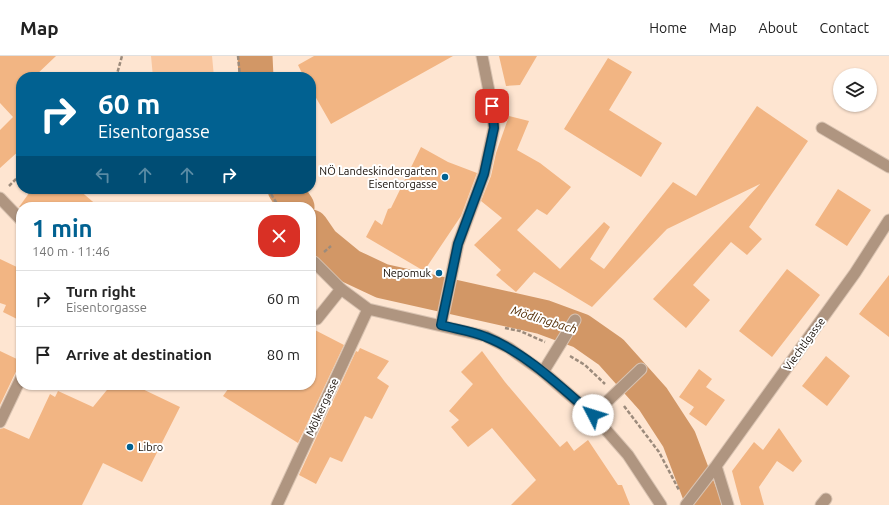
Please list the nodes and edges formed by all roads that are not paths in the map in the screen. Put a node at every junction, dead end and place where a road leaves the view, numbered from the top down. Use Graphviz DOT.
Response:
graph roads {
  1 [pos="482,56"];
  2 [pos="822,128"];
  3 [pos="889,167"];
  4 [pos="3,194"];
  5 [pos="16,213"];
  6 [pos="889,220"];
  7 [pos="316,266"];
  8 [pos="341,290"];
  9 [pos="368,309"];
  10 [pos="317,319"];
  11 [pos="576,320"];
  12 [pos="441,325"];
  13 [pos="641,369"];
  14 [pos="543,372"];
  15 [pos="16,388"];
  16 [pos="593,415"];
  17 [pos="0,422"];
  18 [pos="716,466"];
  19 [pos="687,503"];
  20 [pos="277,505"];
  21 [pos="661,505"];
  22 [pos="728,505"];
  1 -- 12 [label="street"];
  2 -- 3 [label="street"];
  4 -- 5 [label="street"];
  6 -- 18 [label="street, Viechtlgasse"];
  7 -- 8 [label="street"];
  8 -- 9 [label="street"];
  8 -- 10 [label="street"];
  9 -- 12 [label="street"];
  9 -- 20 [label="street, Mölkergasse"];
  11 -- 14 [label="street"];
  12 -- 14 [label="street"];
  13 -- 16 [label="street"];
  14 -- 16 [label="street"];
  15 -- 17 [label="street"];
  16 -- 21 [label="street"];
  18 -- 19 [label="street, Viechtlgasse"];
  18 -- 22 [label="street"];
}
